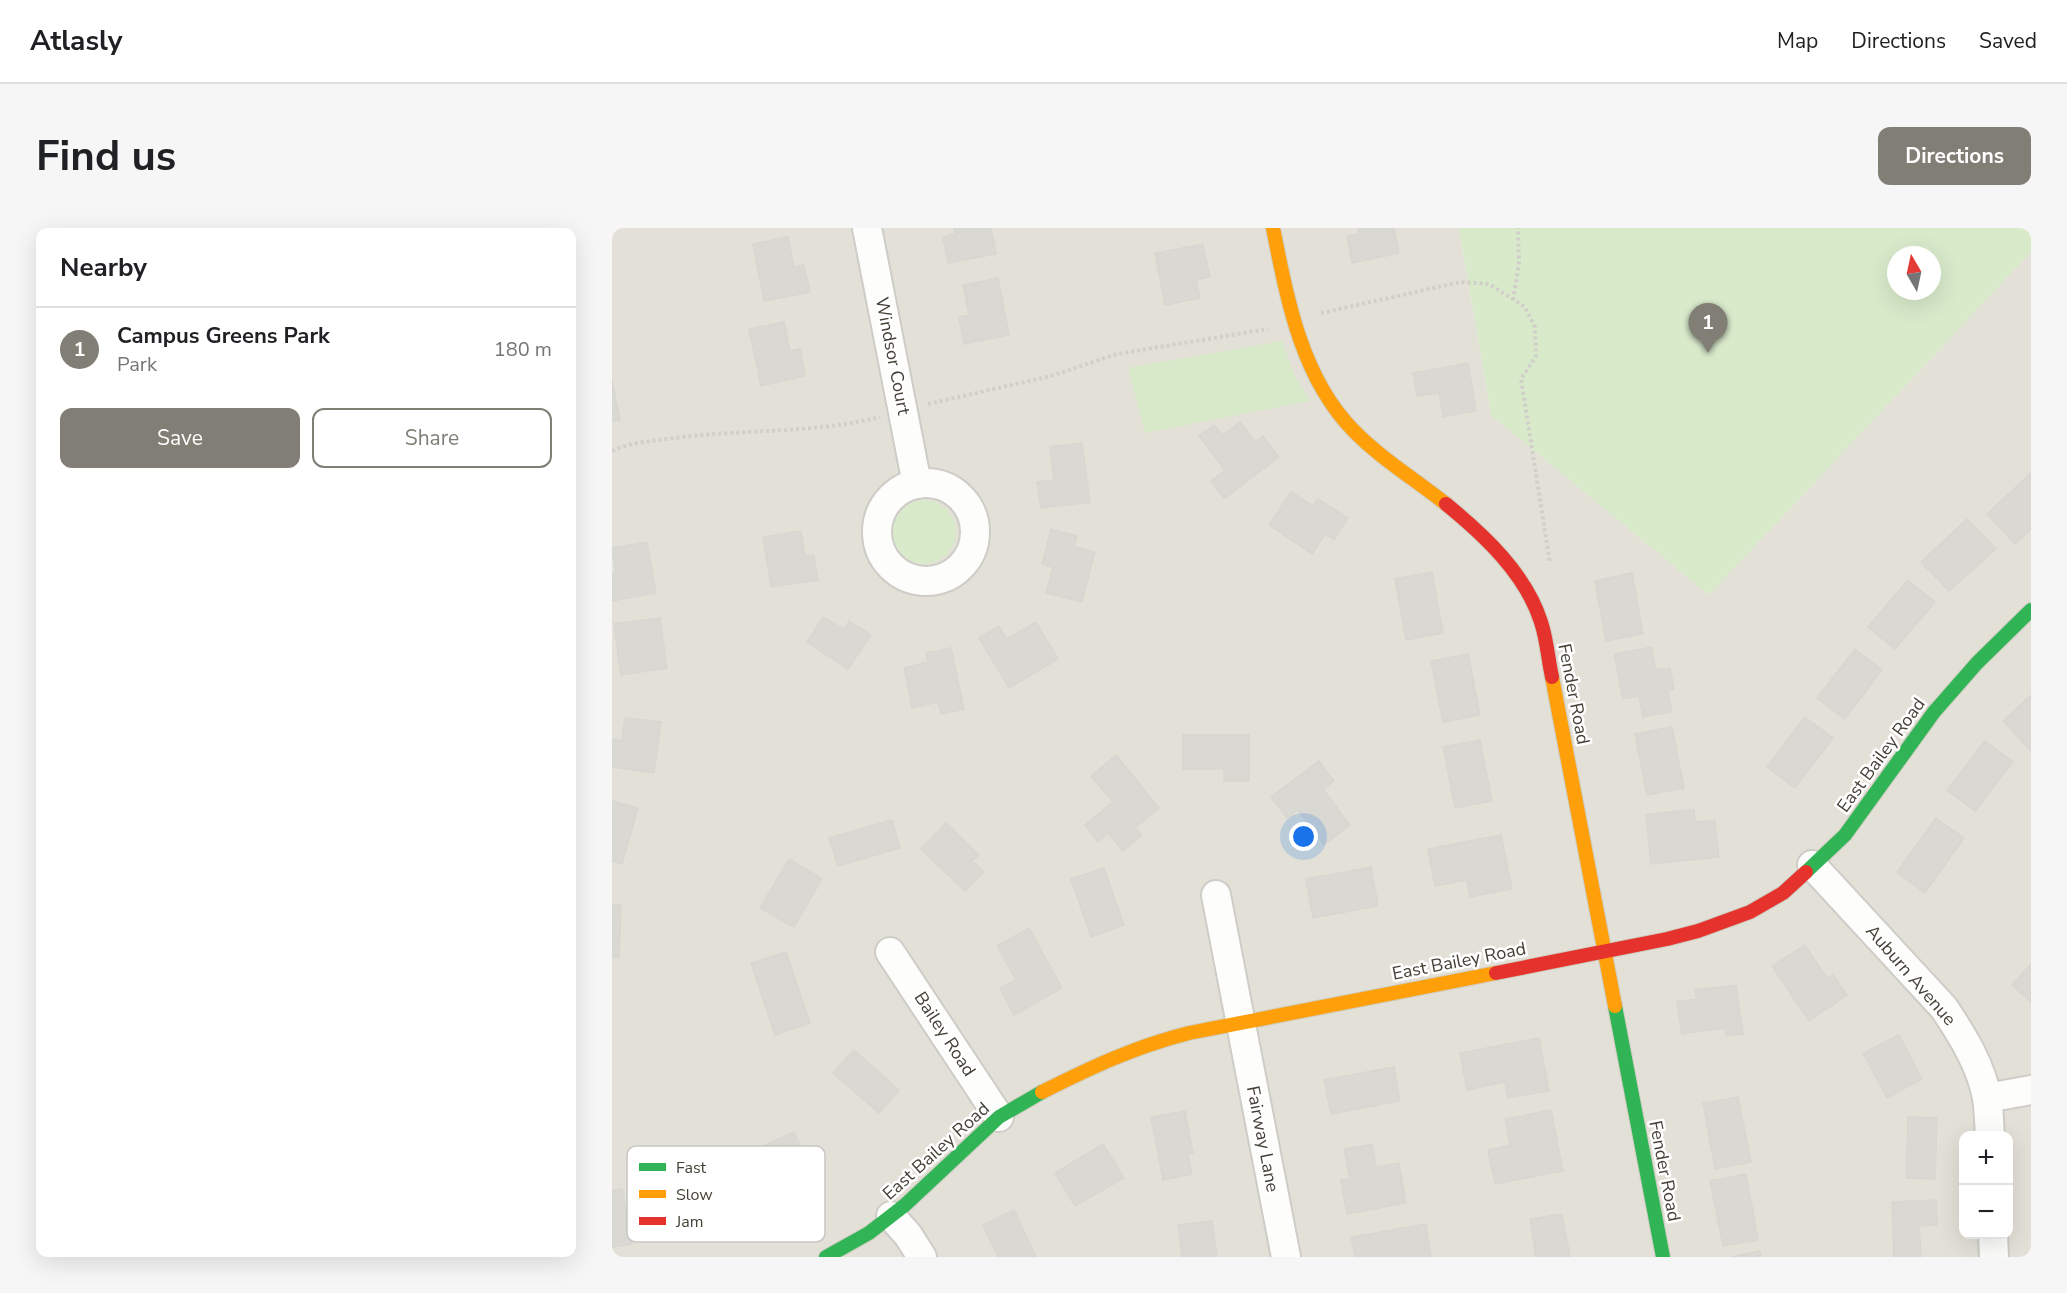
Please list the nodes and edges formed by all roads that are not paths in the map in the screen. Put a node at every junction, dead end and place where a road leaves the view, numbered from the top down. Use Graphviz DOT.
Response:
graph roads {
  1 [pos="867,228"];
  2 [pos="1273,228"];
  3 [pos="917,484"];
  4 [pos="2031,610"];
  5 [pos="1812,865"];
  6 [pos="1216,895"];
  7 [pos="890,952"];
  8 [pos="1603,952"];
  9 [pos="1240,1022"];
  10 [pos="2031,1090"];
  11 [pos="1987,1098"];
  12 [pos="999,1117"];
  13 [pos="1990,1131"];
  14 [pos="891,1215"];
  15 [pos="1993,1239"];
  16 [pos="826,1257"];
  17 [pos="922,1257"];
  18 [pos="1286,1257"];
  19 [pos="1663,1257"];
  20 [pos="1994,1257"];
  1 -- 3 [label="street, Windsor Court"];
  2 -- 8 [label="street, Fender Road"];
  4 -- 5 [label="street, East Bailey Road"];
  5 -- 8 [label="street, East Bailey Road"];
  5 -- 11 [label="street, Auburn Avenue"];
  6 -- 9 [label="street"];
  7 -- 12 [label="street, Bailey Road"];
  8 -- 9 [label="street, East Bailey Road"];
  8 -- 19 [label="street, Fender Road"];
  9 -- 12 [label="street, East Bailey Road"];
  9 -- 18 [label="street, Fairway Lane"];
  10 -- 11 [label="street"];
  11 -- 13 [label="street, Auburn Avenue"];
  12 -- 14 [label="street, East Bailey Road"];
  14 -- 16 [label="street, East Bailey Road"];
  14 -- 17 [label="street"];
  15 -- 20 [label="street"];
}
